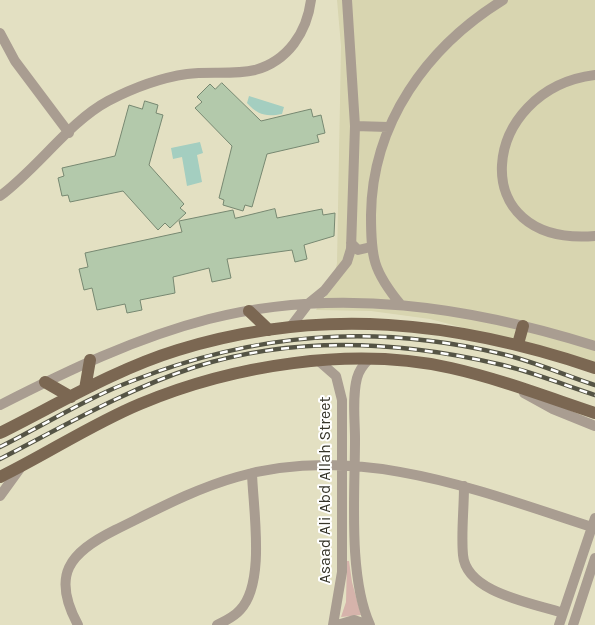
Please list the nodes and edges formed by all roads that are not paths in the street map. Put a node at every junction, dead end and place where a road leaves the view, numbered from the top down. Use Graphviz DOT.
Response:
graph roads {
  1 [pos="311,0"];
  2 [pos="347,0"];
  3 [pos="503,0"];
  4 [pos="0,33"];
  5 [pos="595,75"];
  6 [pos="356,126"];
  7 [pos="388,127"];
  8 [pos="69,132"];
  9 [pos="0,196"];
  10 [pos="595,236"];
  11 [pos="352,243"];
  12 [pos="371,247"];
  13 [pos="308,304"];
  14 [pos="401,305"];
  15 [pos="249,311"];
  16 [pos="292,326"];
  17 [pos="523,326"];
  18 [pos="269,330"];
  19 [pos="518,344"];
  20 [pos="595,346"];
  21 [pos="369,359"];
  22 [pos="90,360"];
  23 [pos="320,362"];
  24 [pos="595,368"];
  25 [pos="45,382"];
  26 [pos="515,387"];
  27 [pos="85,389"];
  28 [pos="71,397"];
  29 [pos="0,405"];
  30 [pos="595,413"];
  31 [pos="595,426"];
  32 [pos="0,434"];
  33 [pos="342,465"];
  34 [pos="355,465"];
  35 [pos="22,466"];
  36 [pos="252,473"];
  37 [pos="0,477"];
  38 [pos="464,486"];
  39 [pos="0,496"];
  40 [pos="594,524"];
  41 [pos="595,558"];
  42 [pos="563,613"];
  43 [pos="78,625"];
  44 [pos="217,625"];
  45 [pos="333,625"];
  46 [pos="337,625"];
  47 [pos="369,625"];
  48 [pos="559,625"];
  49 [pos="573,625"];
  1 -- 8 [label="street"];
  2 -- 6 [label="street"];
  3 -- 7 [label="street"];
  4 -- 8 [label="street"];
  5 -- 10 [label="street"];
  6 -- 7 [label="street"];
  6 -- 11 [label="street"];
  7 -- 12 [label="street"];
  8 -- 9 [label="street"];
  11 -- 12 [label="street"];
  11 -- 13 [label="street"];
  12 -- 14 [label="street"];
  13 -- 14 [label="street"];
  13 -- 15 [label="street"];
  13 -- 16 [label="street"];
  14 -- 17 [label="street"];
  15 -- 18 [label="main road"];
  15 -- 22 [label="street"];
  16 -- 18 [label="main road"];
  16 -- 19 [label="main road"];
  17 -- 19 [label="main road"];
  17 -- 20 [label="street"];
  18 -- 27 [label="main road"];
  19 -- 24 [label="main road"];
  21 -- 23 [label="main road"];
  21 -- 26 [label="main road"];
  21 -- 34 [label="street, Asaad Ali Abd Allah Street"];
  22 -- 25 [label="street"];
  22 -- 27 [label="main road"];
  23 -- 33 [label="street, Asaad Ali Abd Allah Street"];
  23 -- 35 [label="main road"];
  25 -- 28 [label="main road"];
  25 -- 29 [label="street"];
  26 -- 30 [label="main road"];
  26 -- 31 [label="street"];
  27 -- 28 [label="main road"];
  28 -- 32 [label="main road"];
  33 -- 34 [label="street"];
  33 -- 36 [label="street"];
  33 -- 45 [label="street, Asaad Ali Abd Allah Street"];
  34 -- 38 [label="street"];
  34 -- 47 [label="street, Asaad Ali Abd Allah Street"];
  35 -- 37 [label="main road"];
  35 -- 39 [label="street"];
  36 -- 43 [label="street"];
  36 -- 44 [label="street"];
  38 -- 40 [label="street"];
  38 -- 42 [label="street"];
  40 -- 42 [label="street"];
  41 -- 49 [label="street"];
  42 -- 48 [label="street"];
  46 -- 47 [label="street"];
}
